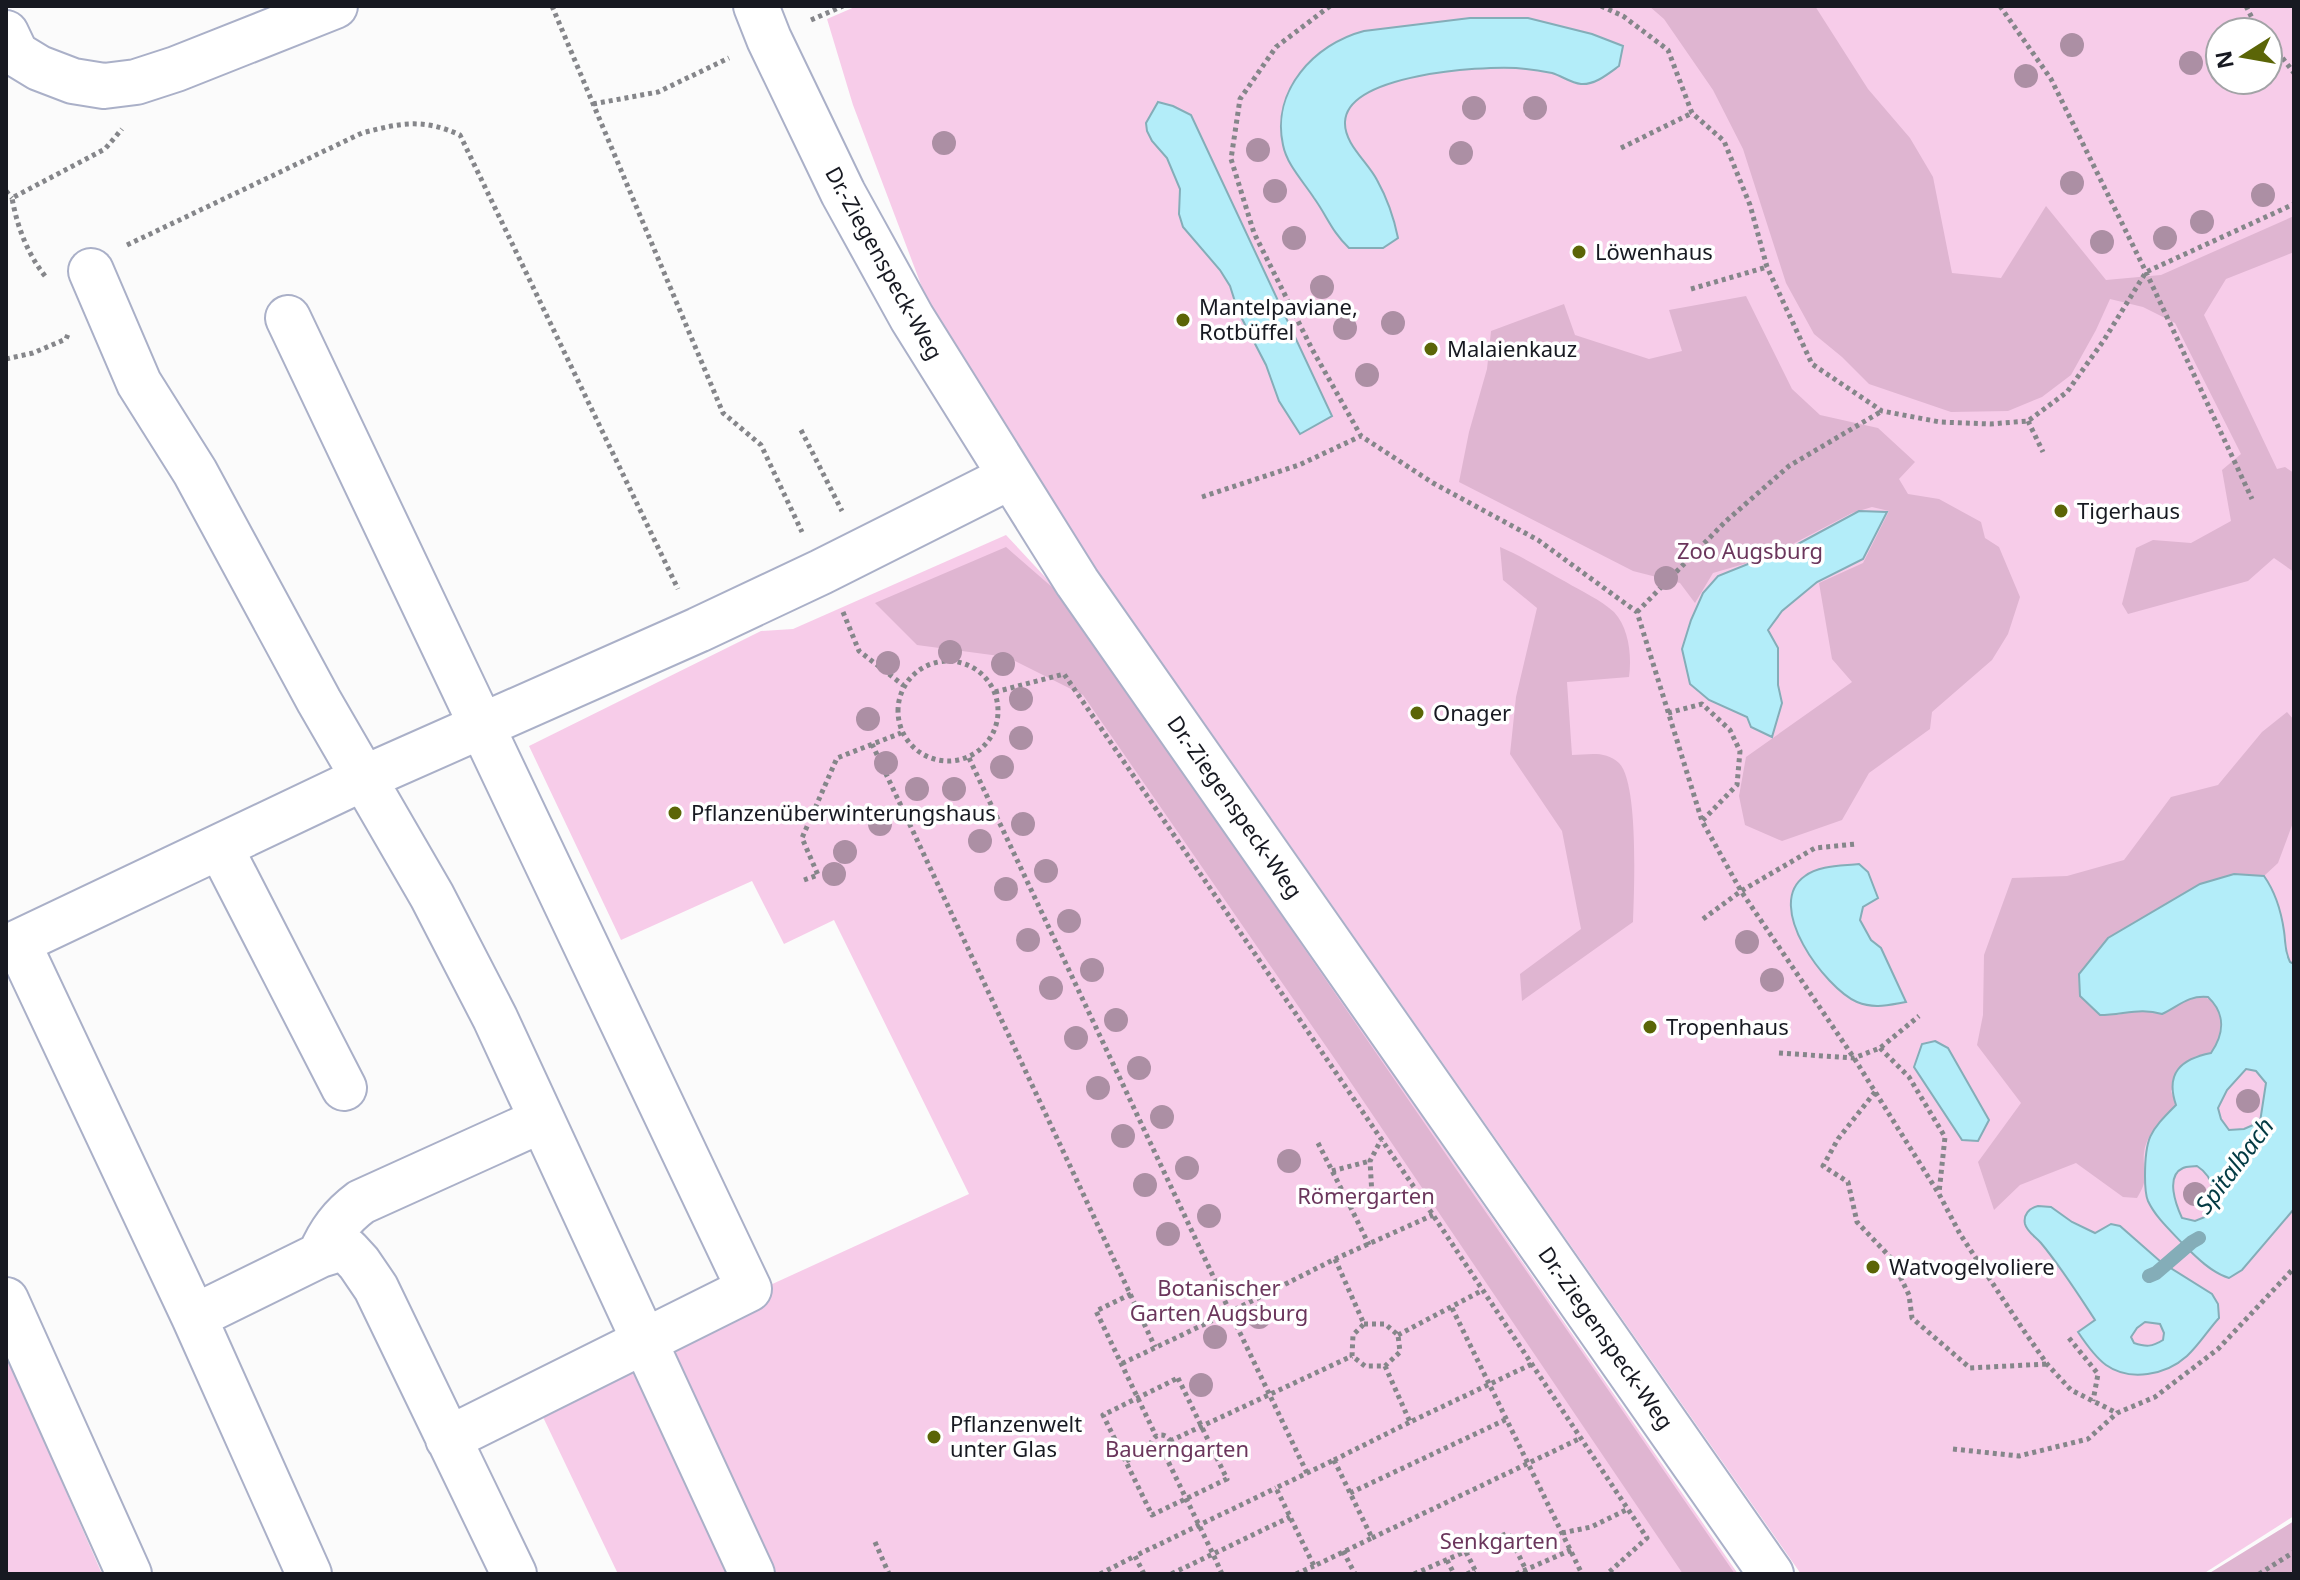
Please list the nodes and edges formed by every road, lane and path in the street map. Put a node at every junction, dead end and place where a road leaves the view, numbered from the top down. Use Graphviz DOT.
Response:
graph roads {
  1 [pos="335,6"];
  2 [pos="544,6"];
  3 [pos="1330,6"];
  4 [pos="1601,6"];
  5 [pos="2000,6"];
  6 [pos="553,8"];
  7 [pos="763,22"];
  8 [pos="6,33"];
  9 [pos="593,104"];
  10 [pos="1692,113"];
  11 [pos="124,117"];
  12 [pos="1621,148"];
  13 [pos="6,191"];
  14 [pos="12,198"];
  15 [pos="2294,204"];
  16 [pos="1767,267"];
  17 [pos="91,271"];
  18 [pos="2146,272"];
  19 [pos="47,278"];
  20 [pos="1691,289"];
  21 [pos="288,318"];
  22 [pos="75,321"];
  23 [pos="6,359"];
  24 [pos="1882,411"];
  25 [pos="2028,421"];
  26 [pos="801,430"];
  27 [pos="1361,436"];
  28 [pos="2043,452"];
  29 [pos="1010,477"];
  30 [pos="1202,497"];
  31 [pos="2252,499"];
  32 [pos="861,552"];
  33 [pos="821,572"];
  34 [pos="1637,612"];
  35 [pos="698,630"];
  36 [pos="903,685"];
  37 [pos="995,692"];
  38 [pos="1668,713"];
  39 [pos="480,725"];
  40 [pos="901,733"];
  41 [pos="872,744"];
  42 [pos="969,758"];
  43 [pos="364,778"];
  44 [pos="1702,821"];
  45 [pos="1856,844"];
  46 [pos="220,847"];
  47 [pos="804,880"];
  48 [pos="1741,891"];
  49 [pos="1703,919"];
  50 [pos="12,946"];
  51 [pos="1919,1016"];
  52 [pos="1880,1048"];
  53 [pos="1779,1053"];
  54 [pos="1854,1058"];
  55 [pos="344,1088"];
  56 [pos="1875,1092"];
  57 [pos="542,1120"];
  58 [pos="1381,1140"];
  59 [pos="1318,1143"];
  60 [pos="1370,1161"];
  61 [pos="1332,1171"];
  62 [pos="1939,1194"];
  63 [pos="1350,1206"];
  64 [pos="1433,1215"];
  65 [pos="1369,1245"];
  66 [pos="320,1255"];
  67 [pos="1335,1259"];
  68 [pos="1982,1268"];
  69 [pos="2294,1268"];
  70 [pos="2023,1274"];
  71 [pos="1483,1290"];
  72 [pos="1131,1294"];
  73 [pos="6,1300"];
  74 [pos="1452,1308"];
  75 [pos="1230,1312"];
  76 [pos="194,1317"];
  77 [pos="1364,1324"];
  78 [pos="1398,1335"];
  79 [pos="2069,1338"];
  80 [pos="645,1341"];
  81 [pos="1155,1347"];
  82 [pos="1352,1356"];
  83 [pos="1121,1364"];
  84 [pos="1532,1364"];
  85 [pos="2047,1364"];
  86 [pos="1385,1366"];
  87 [pos="1491,1385"];
  88 [pos="1269,1396"];
  89 [pos="1137,1398"];
  90 [pos="2093,1401"];
  91 [pos="2117,1413"];
  92 [pos="1507,1419"];
  93 [pos="1410,1422"];
  94 [pos="1201,1426"];
  95 [pos="1156,1436"];
  96 [pos="1581,1438"];
  97 [pos="448,1439"];
  98 [pos="1170,1441"];
  99 [pos="1151,1449"];
  100 [pos="1953,1449"];
  101 [pos="1165,1455"];
  102 [pos="1334,1460"];
  103 [pos="1126,1461"];
  104 [pos="1528,1464"];
  105 [pos="1307,1473"];
  106 [pos="1276,1488"];
  107 [pos="1350,1493"];
  108 [pos="1187,1498"];
  109 [pos="1628,1509"];
  110 [pos="1290,1517"];
  111 [pos="1199,1524"];
  112 [pos="1562,1533"];
  113 [pos="1372,1538"];
  114 [pos="875,1542"];
  115 [pos="1571,1550"];
  116 [pos="1343,1551"];
  117 [pos="1466,1552"];
  118 [pos="2294,1552"];
  119 [pos="1213,1554"];
  120 [pos="1135,1556"];
  121 [pos="1447,1560"];
  122 [pos="1314,1566"];
  123 [pos="1430,1567"];
  124 [pos="1476,1572"];
  125 [pos="1525,1572"];
  126 [pos="129,1574"];
  127 [pos="309,1574"];
  128 [pos="514,1574"];
  129 [pos="752,1574"];
  130 [pos="889,1574"];
  131 [pos="1100,1574"];
  132 [pos="1144,1574"];
  133 [pos="1171,1574"];
  134 [pos="1222,1574"];
  135 [pos="1296,1574"];
  136 [pos="1355,1574"];
  137 [pos="1414,1574"];
  138 [pos="1433,1574"];
  139 [pos="1454,1574"];
  140 [pos="1467,1574"];
  141 [pos="1516,1574"];
  142 [pos="1582,1574"];
  143 [pos="1607,1574"];
  144 [pos="1771,1574"];
  145 [pos="2259,1574"];
  1 -- 8 [label="lane"];
  2 -- 6 [label="path"];
  3 -- 27 [label="path"];
  4 -- 10 [label="path"];
  5 -- 18 [label="path"];
  6 -- 9 [label="path"];
  7 -- 9 [label="path"];
  7 -- 29 [label="lane, Dr.-Ziegenspeck-Weg"];
  9 -- 33 [label="path"];
  10 -- 12 [label="path"];
  10 -- 16 [label="path"];
  11 -- 14 [label="path"];
  13 -- 14 [label="path"];
  14 -- 19 [label="path"];
  15 -- 18 [label="path"];
  16 -- 20 [label="path"];
  16 -- 24 [label="path"];
  17 -- 35 [label="path"];
  17 -- 43 [label="lane"];
  18 -- 25 [label="path"];
  18 -- 31 [label="path"];
  21 -- 39 [label="lane"];
  22 -- 23 [label="path"];
  24 -- 25 [label="path"];
  24 -- 34 [label="path"];
  25 -- 28 [label="path"];
  26 -- 32 [label="path"];
  27 -- 30 [label="path"];
  27 -- 34 [label="path"];
  29 -- 32 [label="lane"];
  29 -- 144 [label="lane, Dr.-Ziegenspeck-Weg"];
  32 -- 33 [label="lane"];
  33 -- 35 [label="lane"];
  33 -- 36 [label="path"];
  34 -- 38 [label="path"];
  35 -- 39 [label="lane"];
  36 -- 37 [label="path"];
  36 -- 40 [label="path"];
  37 -- 42 [label="path"];
  37 -- 58 [label="path"];
  38 -- 44 [label="path"];
  38 -- 44 [label="path"];
  39 -- 43 [label="lane"];
  39 -- 80 [label="lane"];
  40 -- 41 [label="path"];
  40 -- 42 [label="path"];
  41 -- 47 [label="path"];
  41 -- 72 [label="path"];
  42 -- 75 [label="path"];
  43 -- 46 [label="lane"];
  43 -- 57 [label="lane"];
  44 -- 48 [label="path"];
  45 -- 48 [label="path"];
  46 -- 50 [label="lane"];
  46 -- 55 [label="lane"];
  48 -- 49 [label="path"];
  48 -- 54 [label="path"];
  50 -- 76 [label="lane"];
  51 -- 52 [label="path"];
  52 -- 54 [label="path"];
  52 -- 62 [label="path"];
  53 -- 54 [label="path"];
  54 -- 56 [label="path"];
  56 -- 62 [label="path"];
  56 -- 85 [label="path"];
  57 -- 66 [label="lane"];
  57 -- 80 [label="lane"];
  58 -- 60 [label="path"];
  58 -- 64 [label="path"];
  59 -- 61 [label="path"];
  60 -- 61 [label="path"];
  60 -- 63 [label="path"];
  61 -- 63 [label="path"];
  62 -- 68 [label="path"];
  63 -- 65 [label="path"];
  64 -- 65 [label="path"];
  64 -- 71 [label="path"];
  65 -- 67 [label="path"];
  66 -- 76 [label="lane"];
  66 -- 97 [label="lane"];
  67 -- 75 [label="path"];
  67 -- 77 [label="path"];
  68 -- 70 [label="path"];
  68 -- 85 [label="path"];
  69 -- 91 [label="path"];
  71 -- 74 [label="path"];
  71 -- 84 [label="path"];
  72 -- 81 [label="path"];
  72 -- 83 [label="path"];
  73 -- 126 [label="lane"];
  74 -- 78 [label="path"];
  74 -- 87 [label="path"];
  75 -- 81 [label="path"];
  75 -- 88 [label="path"];
  76 -- 127 [label="lane"];
  77 -- 78 [label="path"];
  77 -- 82 [label="path"];
  78 -- 86 [label="path"];
  79 -- 90 [label="path"];
  80 -- 97 [label="lane"];
  80 -- 129 [label="lane"];
  81 -- 83 [label="path"];
  82 -- 86 [label="path"];
  82 -- 88 [label="path"];
  83 -- 89 [label="path"];
  84 -- 87 [label="path"];
  84 -- 96 [label="path"];
  85 -- 90 [label="path"];
  86 -- 93 [label="path"];
  87 -- 92 [label="path"];
  87 -- 93 [label="path"];
  88 -- 94 [label="path"];
  88 -- 105 [label="path"];
  89 -- 94 [label="path"];
  89 -- 95 [label="path"];
  89 -- 103 [label="path"];
  90 -- 91 [label="path"];
  91 -- 100 [label="path"];
  92 -- 104 [label="path"];
  92 -- 107 [label="path"];
  93 -- 102 [label="path"];
  94 -- 98 [label="path"];
  94 -- 108 [label="path"];
  95 -- 98 [label="path"];
  95 -- 99 [label="path"];
  96 -- 104 [label="path"];
  96 -- 109 [label="path"];
  97 -- 128 [label="lane"];
  98 -- 101 [label="path"];
  99 -- 101 [label="path"];
  99 -- 103 [label="path"];
  101 -- 108 [label="path"];
  102 -- 105 [label="path"];
  102 -- 107 [label="path"];
  103 -- 108 [label="path"];
  104 -- 112 [label="path"];
  104 -- 113 [label="path"];
  105 -- 106 [label="path"];
  106 -- 110 [label="path"];
  106 -- 111 [label="path"];
  107 -- 113 [label="path"];
  108 -- 111 [label="path"];
  109 -- 112 [label="path"];
  109 -- 143 [label="path"];
  110 -- 119 [label="path"];
  110 -- 122 [label="path"];
  111 -- 119 [label="path"];
  111 -- 120 [label="path"];
  112 -- 115 [label="path"];
  113 -- 116 [label="path"];
  114 -- 130 [label="path"];
  115 -- 125 [label="path"];
  115 -- 142 [label="path"];
  116 -- 122 [label="path"];
  116 -- 136 [label="path"];
  117 -- 121 [label="path"];
  117 -- 124 [label="path"];
  117 -- 125 [label="path"];
  118 -- 145 [label="path"];
  119 -- 133 [label="path"];
  119 -- 134 [label="path"];
  120 -- 131 [label="path"];
  120 -- 132 [label="path"];
  121 -- 123 [label="path"];
  121 -- 139 [label="path"];
  122 -- 135 [label="path"];
  123 -- 137 [label="path"];
  123 -- 138 [label="path"];
  124 -- 140 [label="path"];
  125 -- 141 [label="path"];
}
